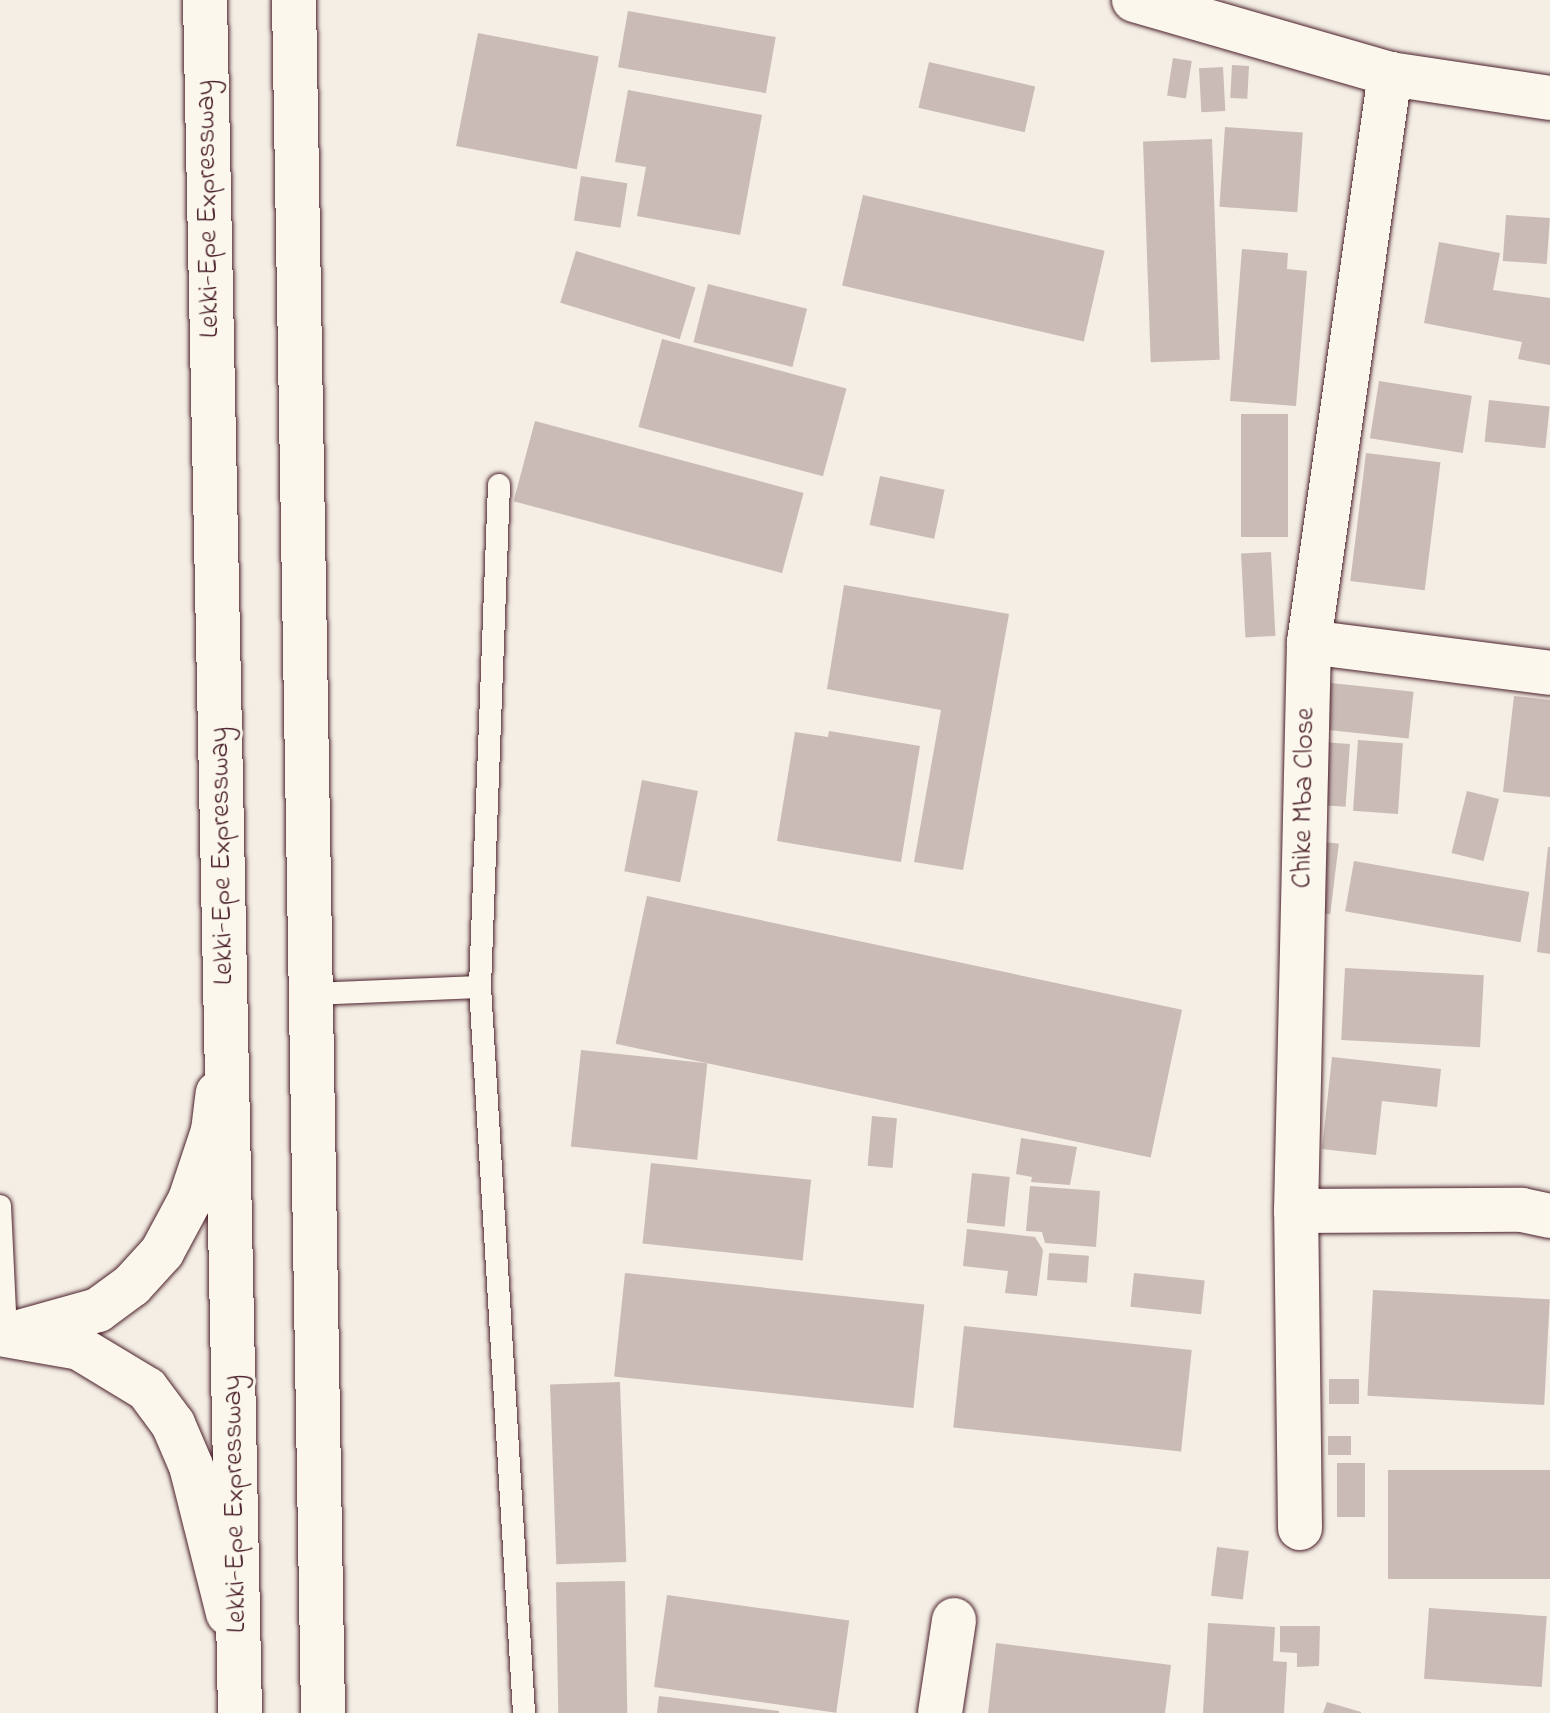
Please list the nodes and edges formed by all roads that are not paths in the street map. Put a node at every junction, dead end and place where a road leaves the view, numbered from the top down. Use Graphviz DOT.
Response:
graph roads {
  1 [pos="205,0"];
  2 [pos="294,0"];
  3 [pos="1134,0"];
  4 [pos="1390,74"];
  5 [pos="1550,98"];
  6 [pos="499,485"];
  7 [pos="1309,642"];
  8 [pos="1550,673"];
  9 [pos="480,987"];
  10 [pos="311,994"];
  11 [pos="227,1031"];
  12 [pos="0,1206"];
  13 [pos="1296,1211"];
  14 [pos="1550,1216"];
  15 [pos="2,1241"];
  16 [pos="3,1334"];
  17 [pos="1300,1528"];
  18 [pos="954,1620"];
  19 [pos="240,1666"];
  20 [pos="240,1713"];
  21 [pos="323,1713"];
  22 [pos="524,1713"];
  23 [pos="940,1713"];
  1 -- 11 [label="main road, Lekki-Epe Expressway"];
  2 -- 10 [label="main road"];
  3 -- 4 [label="main road"];
  4 -- 5 [label="main road"];
  4 -- 7 [label="main road, Chike Mba Close"];
  6 -- 9 [label="lane"];
  7 -- 8 [label="main road"];
  7 -- 13 [label="main road, Chike Mba Close"];
  9 -- 10 [label="lane"];
  9 -- 22 [label="lane"];
  10 -- 21 [label="main road"];
  11 -- 16 [label="main road"];
  11 -- 19 [label="main road, Lekki-Epe Expressway"];
  12 -- 15 [label="lane"];
  13 -- 14 [label="main road"];
  13 -- 17 [label="main road, Chike Mba Close"];
  15 -- 16 [label="lane"];
  16 -- 19 [label="main road"];
  18 -- 23 [label="main road"];
  19 -- 20 [label="main road, Lekki-Epe Expressway"];
}
